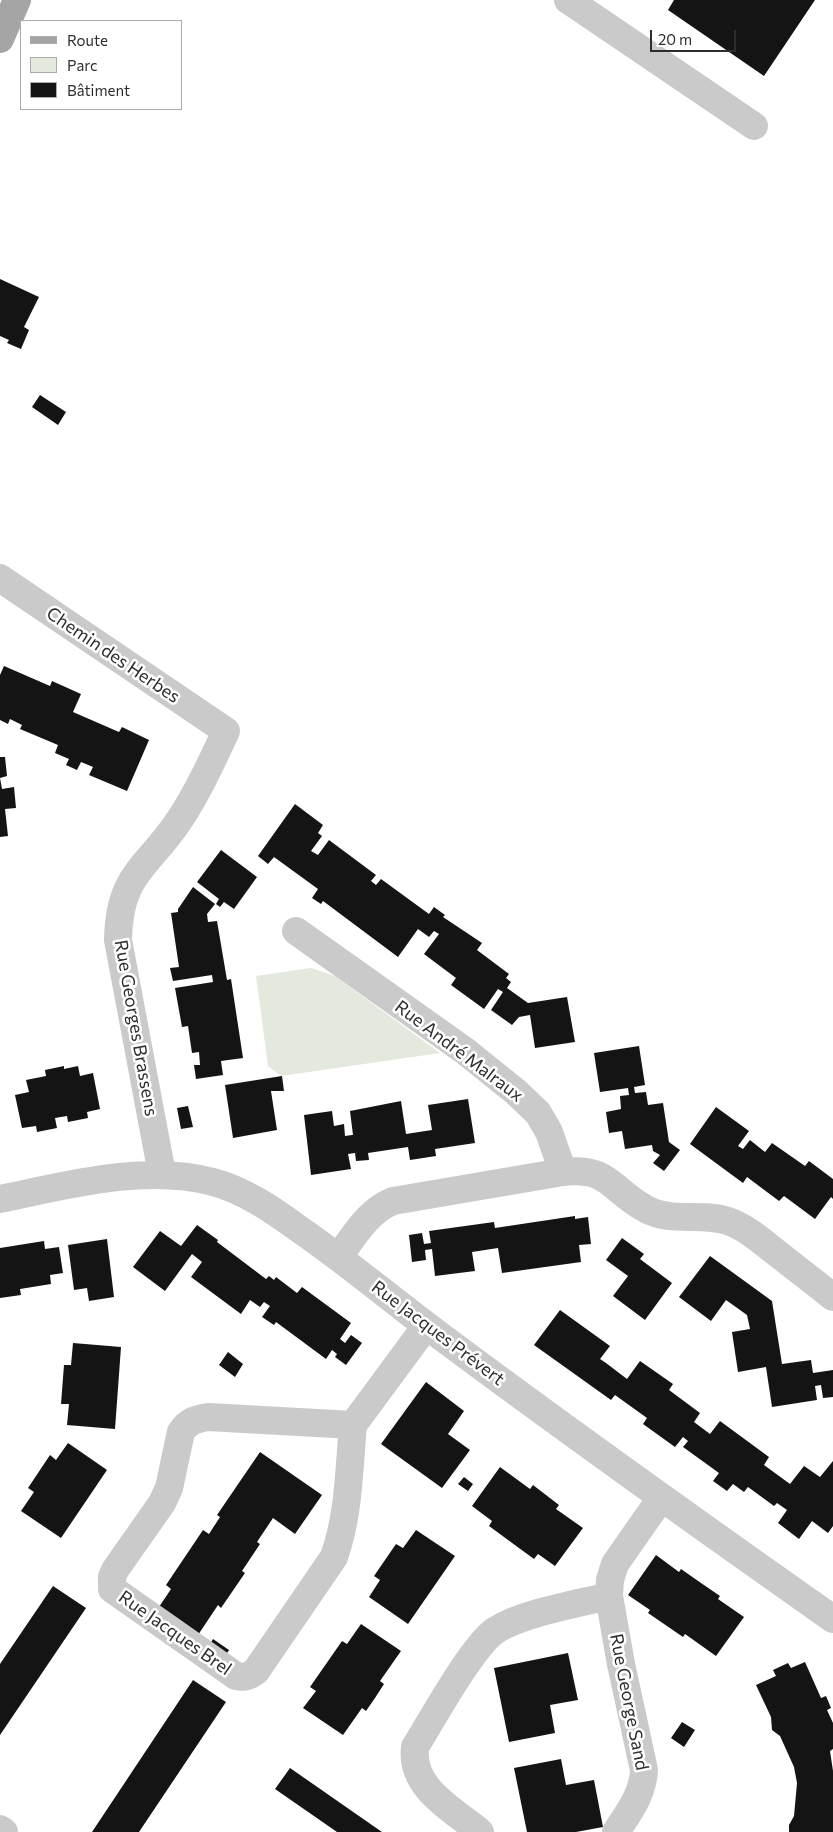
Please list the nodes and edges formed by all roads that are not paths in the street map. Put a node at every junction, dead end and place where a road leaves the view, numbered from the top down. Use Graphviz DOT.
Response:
graph roads {
  1 [pos="568,0"];
  2 [pos="754,126"];
  3 [pos="0,578"];
  4 [pos="226,731"];
  5 [pos="296,931"];
  6 [pos="563,1172"];
  7 [pos="162,1174"];
  8 [pos="0,1198"];
  9 [pos="339,1256"];
  10 [pos="833,1297"];
  11 [pos="426,1326"];
  12 [pos="353,1425"];
  13 [pos="661,1498"];
  14 [pos="609,1596"];
  15 [pos="833,1619"];
  16 [pos="0,1830"];
  17 [pos="4,1832"];
  18 [pos="480,1832"];
  19 [pos="616,1832"];
  1 -- 2 [label="street"];
  3 -- 4 [label="street, Chemin des Herbes"];
  4 -- 7 [label="street, Rue Georges Brassens"];
  5 -- 6 [label="street, Rue André Malraux"];
  6 -- 9 [label="street"];
  6 -- 10 [label="street"];
  7 -- 8 [label="street, Rue Jacques Prévert"];
  7 -- 9 [label="street, Rue Jacques Prévert"];
  9 -- 11 [label="street, Rue Jacques Prévert"];
  11 -- 12 [label="street"];
  11 -- 13 [label="street, Rue Jacques Prévert"];
  12 -- 12 [label="street, Rue Jacques Brel"];
  13 -- 14 [label="street, Rue George Sand"];
  13 -- 15 [label="street, Rue Jacques Prévert"];
  14 -- 18 [label="street"];
  14 -- 19 [label="street, Rue George Sand"];
  16 -- 17 [label="street"];
}
